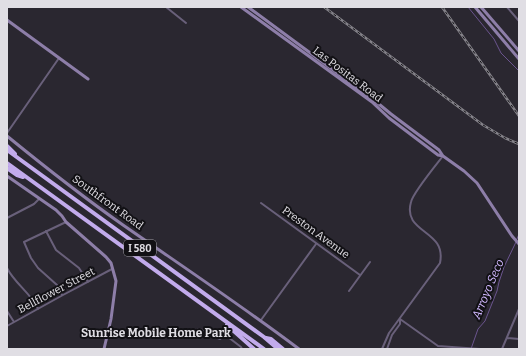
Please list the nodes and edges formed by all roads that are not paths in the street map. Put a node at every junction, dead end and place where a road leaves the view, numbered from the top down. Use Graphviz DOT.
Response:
graph roads {
  1 [pos="166,7"];
  2 [pos="241,7"];
  3 [pos="248,7"];
  4 [pos="475,7"];
  5 [pos="481,7"];
  6 [pos="507,7"];
  7 [pos="7,20"];
  8 [pos="519,21"];
  9 [pos="186,23"];
  10 [pos="519,51"];
  11 [pos="59,58"];
  12 [pos="519,59"];
  13 [pos="88,79"];
  14 [pos="7,133"];
  15 [pos="7,136"];
  16 [pos="7,146"];
  17 [pos="7,150"];
  18 [pos="443,156"];
  19 [pos="18,158"];
  20 [pos="7,163"];
  21 [pos="7,168"];
  22 [pos="7,176"];
  23 [pos="28,178"];
  24 [pos="39,199"];
  25 [pos="261,203"];
  26 [pos="7,218"];
  27 [pos="66,222"];
  28 [pos="46,231"];
  29 [pos="316,244"];
  30 [pos="519,244"];
  31 [pos="370,262"];
  32 [pos="7,268"];
  33 [pos="112,269"];
  34 [pos="360,276"];
  35 [pos="88,282"];
  36 [pos="349,291"];
  37 [pos="63,295"];
  38 [pos="38,309"];
  39 [pos="210,310"];
  40 [pos="7,311"];
  41 [pos="519,311"];
  42 [pos="400,319"];
  43 [pos="261,320"];
  44 [pos="14,322"];
  45 [pos="7,326"];
  46 [pos="198,329"];
  47 [pos="264,337"];
  48 [pos="507,338"];
  49 [pos="519,339"];
  50 [pos="104,349"];
  51 [pos="242,349"];
  52 [pos="254,349"];
  53 [pos="264,349"];
  54 [pos="278,349"];
  55 [pos="283,349"];
  56 [pos="299,349"];
  57 [pos="382,349"];
  58 [pos="387,349"];
  59 [pos="479,349"];
  60 [pos="502,349"];
  1 -- 9 [label="street"];
  2 -- 18 [label="main road, Las Positas Road"];
  3 -- 18 [label="main road, Las Positas Road"];
  4 -- 12 [label="main road"];
  5 -- 10 [label="main road"];
  6 -- 8 [label="street"];
  7 -- 11 [label="main road"];
  11 -- 13 [label="main road"];
  11 -- 14 [label="street"];
  15 -- 43 [label="main road, Southfront Road"];
  16 -- 19 [label="highway"];
  17 -- 19 [label="highway, I 580"];
  18 -- 30 [label="main road, Las Positas Road"];
  18 -- 42 [label="street"];
  19 -- 47 [label="highway, I 580"];
  20 -- 23 [label="highway, I 580"];
  21 -- 23 [label="highway"];
  22 -- 24 [label="main road"];
  23 -- 39 [label="highway, I 580"];
  24 -- 26 [label="street"];
  24 -- 27 [label="main road"];
  25 -- 29 [label="street, Preston Avenue"];
  27 -- 28 [label="street"];
  27 -- 33 [label="main road"];
  28 -- 35 [label="street"];
  28 -- 37 [label="street"];
  29 -- 34 [label="street, Preston Avenue"];
  29 -- 43 [label="street"];
  31 -- 34 [label="street"];
  32 -- 38 [label="street"];
  33 -- 35 [label="street, Bellflower Street"];
  33 -- 50 [label="main road"];
  34 -- 36 [label="street"];
  35 -- 37 [label="street, Bellflower Street"];
  37 -- 38 [label="street, Bellflower Street"];
  38 -- 44 [label="street, Bellflower Street"];
  39 -- 52 [label="highway"];
  39 -- 53 [label="highway, I 580"];
  40 -- 44 [label="street"];
  41 -- 48 [label="street"];
  42 -- 57 [label="street"];
  42 -- 58 [label="street"];
  42 -- 59 [label="street"];
  43 -- 56 [label="main road, Southfront Road"];
  44 -- 45 [label="street, Bellflower Street"];
  46 -- 51 [label="street"];
  47 -- 54 [label="highway, I 580"];
  47 -- 55 [label="highway"];
  48 -- 49 [label="street"];
  48 -- 60 [label="street"];
}
